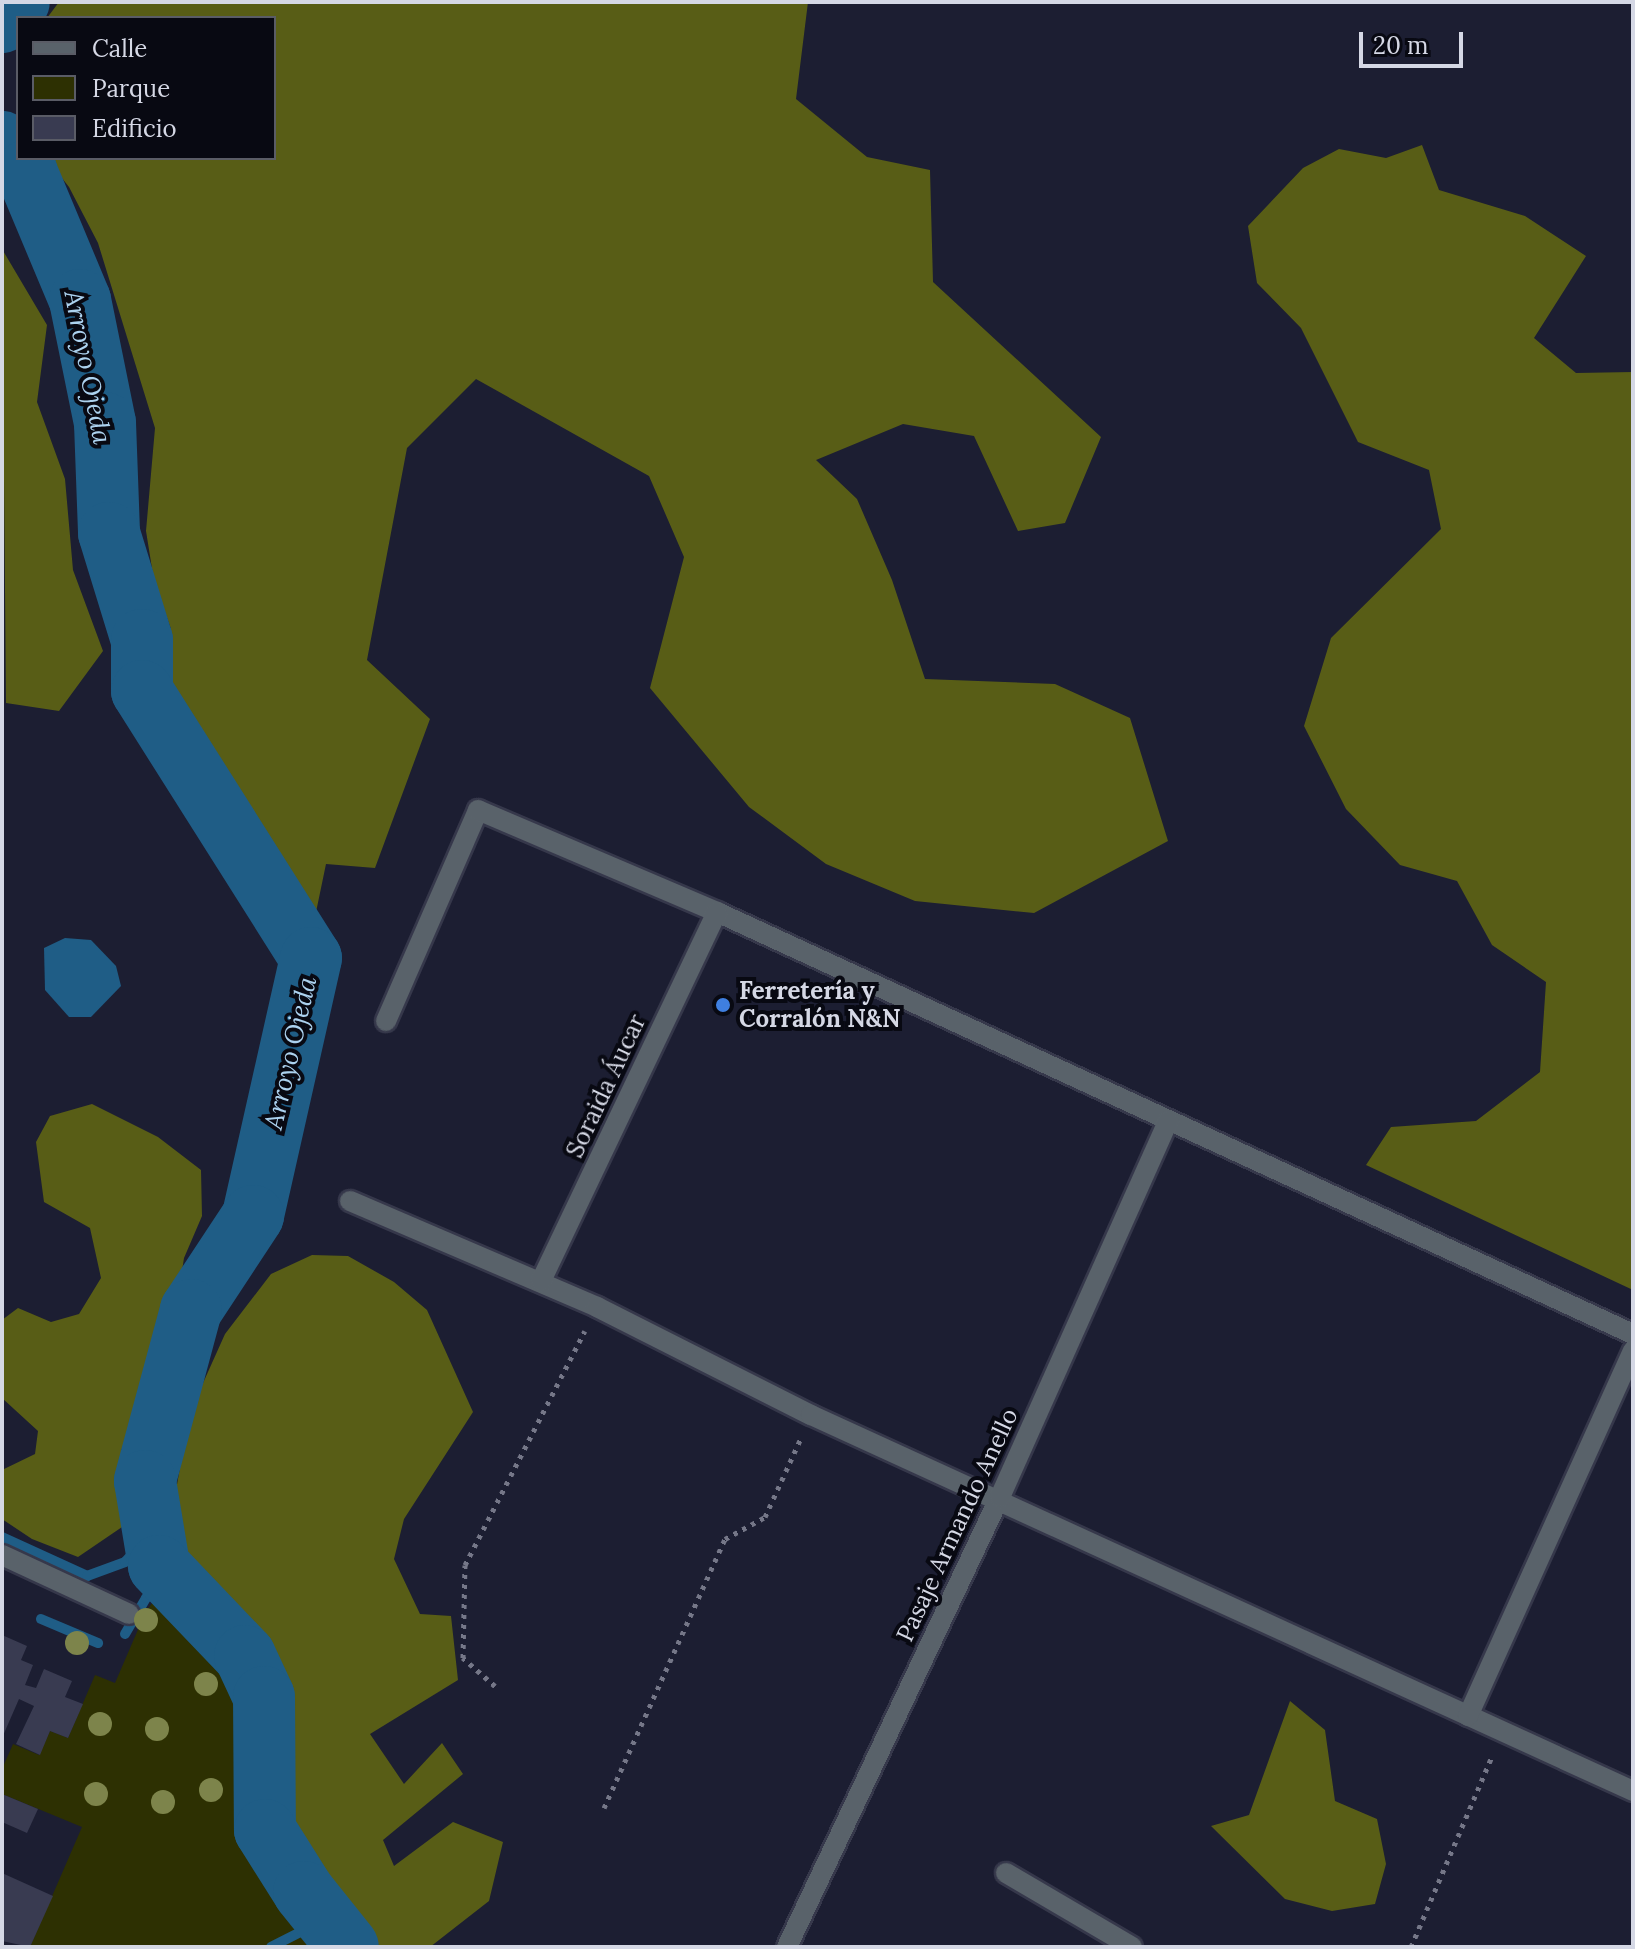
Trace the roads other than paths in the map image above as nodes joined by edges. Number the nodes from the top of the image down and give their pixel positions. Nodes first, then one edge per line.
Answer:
1 (717, 912) junction
2 (386, 1021) dead end
3 (1168, 1121) junction
4 (350, 1201) dead end
5 (541, 1281) junction
6 (1633, 1334) edge
7 (1633, 1351) edge
8 (1000, 1497) junction
9 (2, 1555) edge
10 (129, 1614) dead end
11 (1468, 1716) junction
12 (1633, 1791) edge
13 (1006, 1873) dead end
14 (787, 1947) edge
15 (1132, 1947) edge

1 - 2 street
1 - 3 street
1 - 5 street, Soraida Áucar
3 - 6 street
3 - 8 street, Pasaje Armando Anello
4 - 5 street
5 - 8 street
7 - 11 street
8 - 11 street
8 - 14 street, Pasaje Armando Anello
9 - 10 street
11 - 12 street
13 - 15 street

